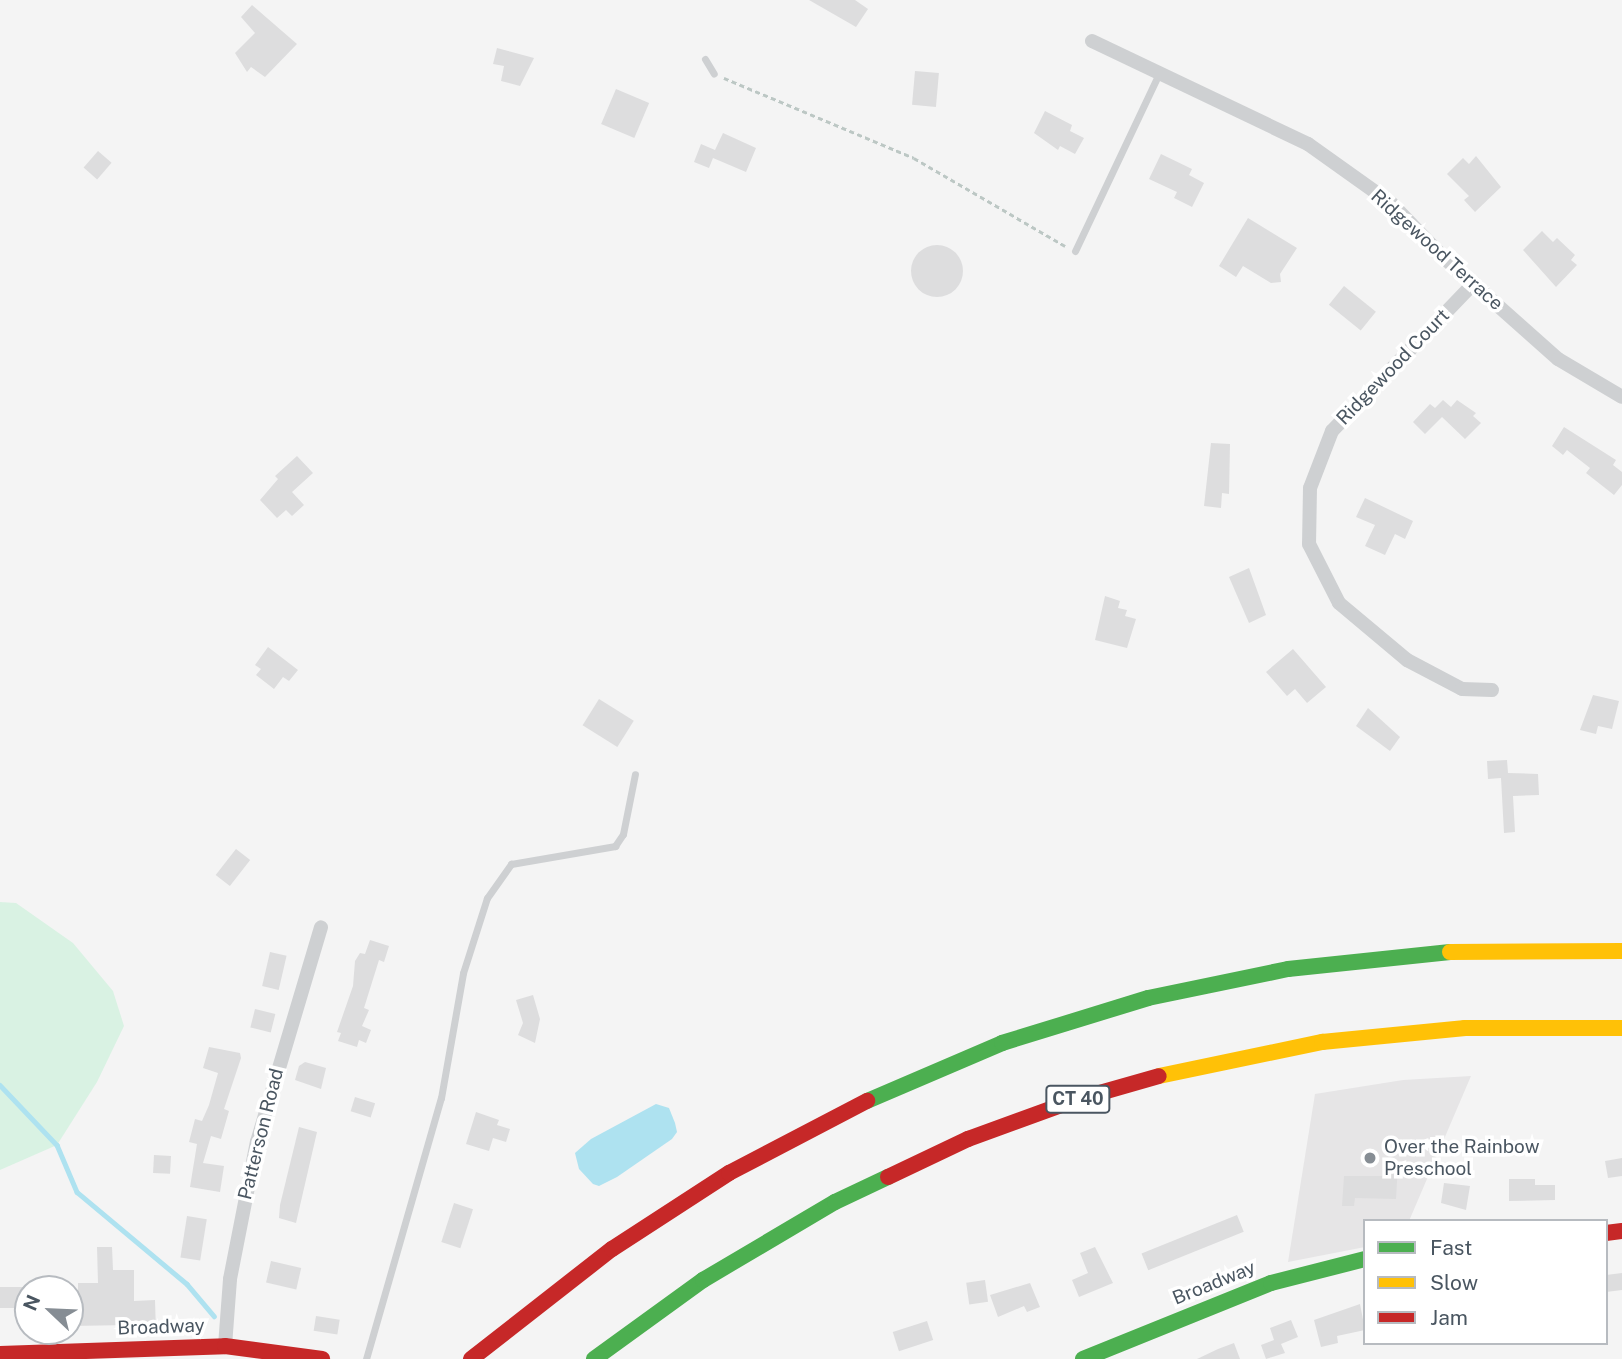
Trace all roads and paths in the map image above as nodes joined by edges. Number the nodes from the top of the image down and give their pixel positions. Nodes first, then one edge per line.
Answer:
1 (1092, 41) dead end
2 (705, 59) dead end
3 (1160, 72) junction
4 (714, 74) joint
5 (1075, 251) joint
6 (1474, 284) junction
7 (1622, 397) edge
8 (1492, 690) dead end
9 (635, 774) dead end
10 (321, 927) dead end
11 (1622, 951) edge
12 (1622, 1028) edge
13 (1363, 1260) edge
14 (225, 1346) junction
15 (0, 1354) edge
16 (475, 1356) edge
17 (322, 1359) edge
18 (366, 1359) edge
19 (594, 1359) edge
20 (1086, 1359) edge

1 - 3 street, Ridgewood Terrace
2 - 4 lane
3 - 5 lane
3 - 6 street, Ridgewood Terrace
4 - 5 path
6 - 7 street, Ridgewood Terrace
6 - 8 street, Ridgewood Court
9 - 18 lane
10 - 14 street, Patterson Road
11 - 16 main road
12 - 19 main road, CT 40
13 - 20 main road, Broadway
14 - 15 main road, Broadway
14 - 17 main road, Broadway

